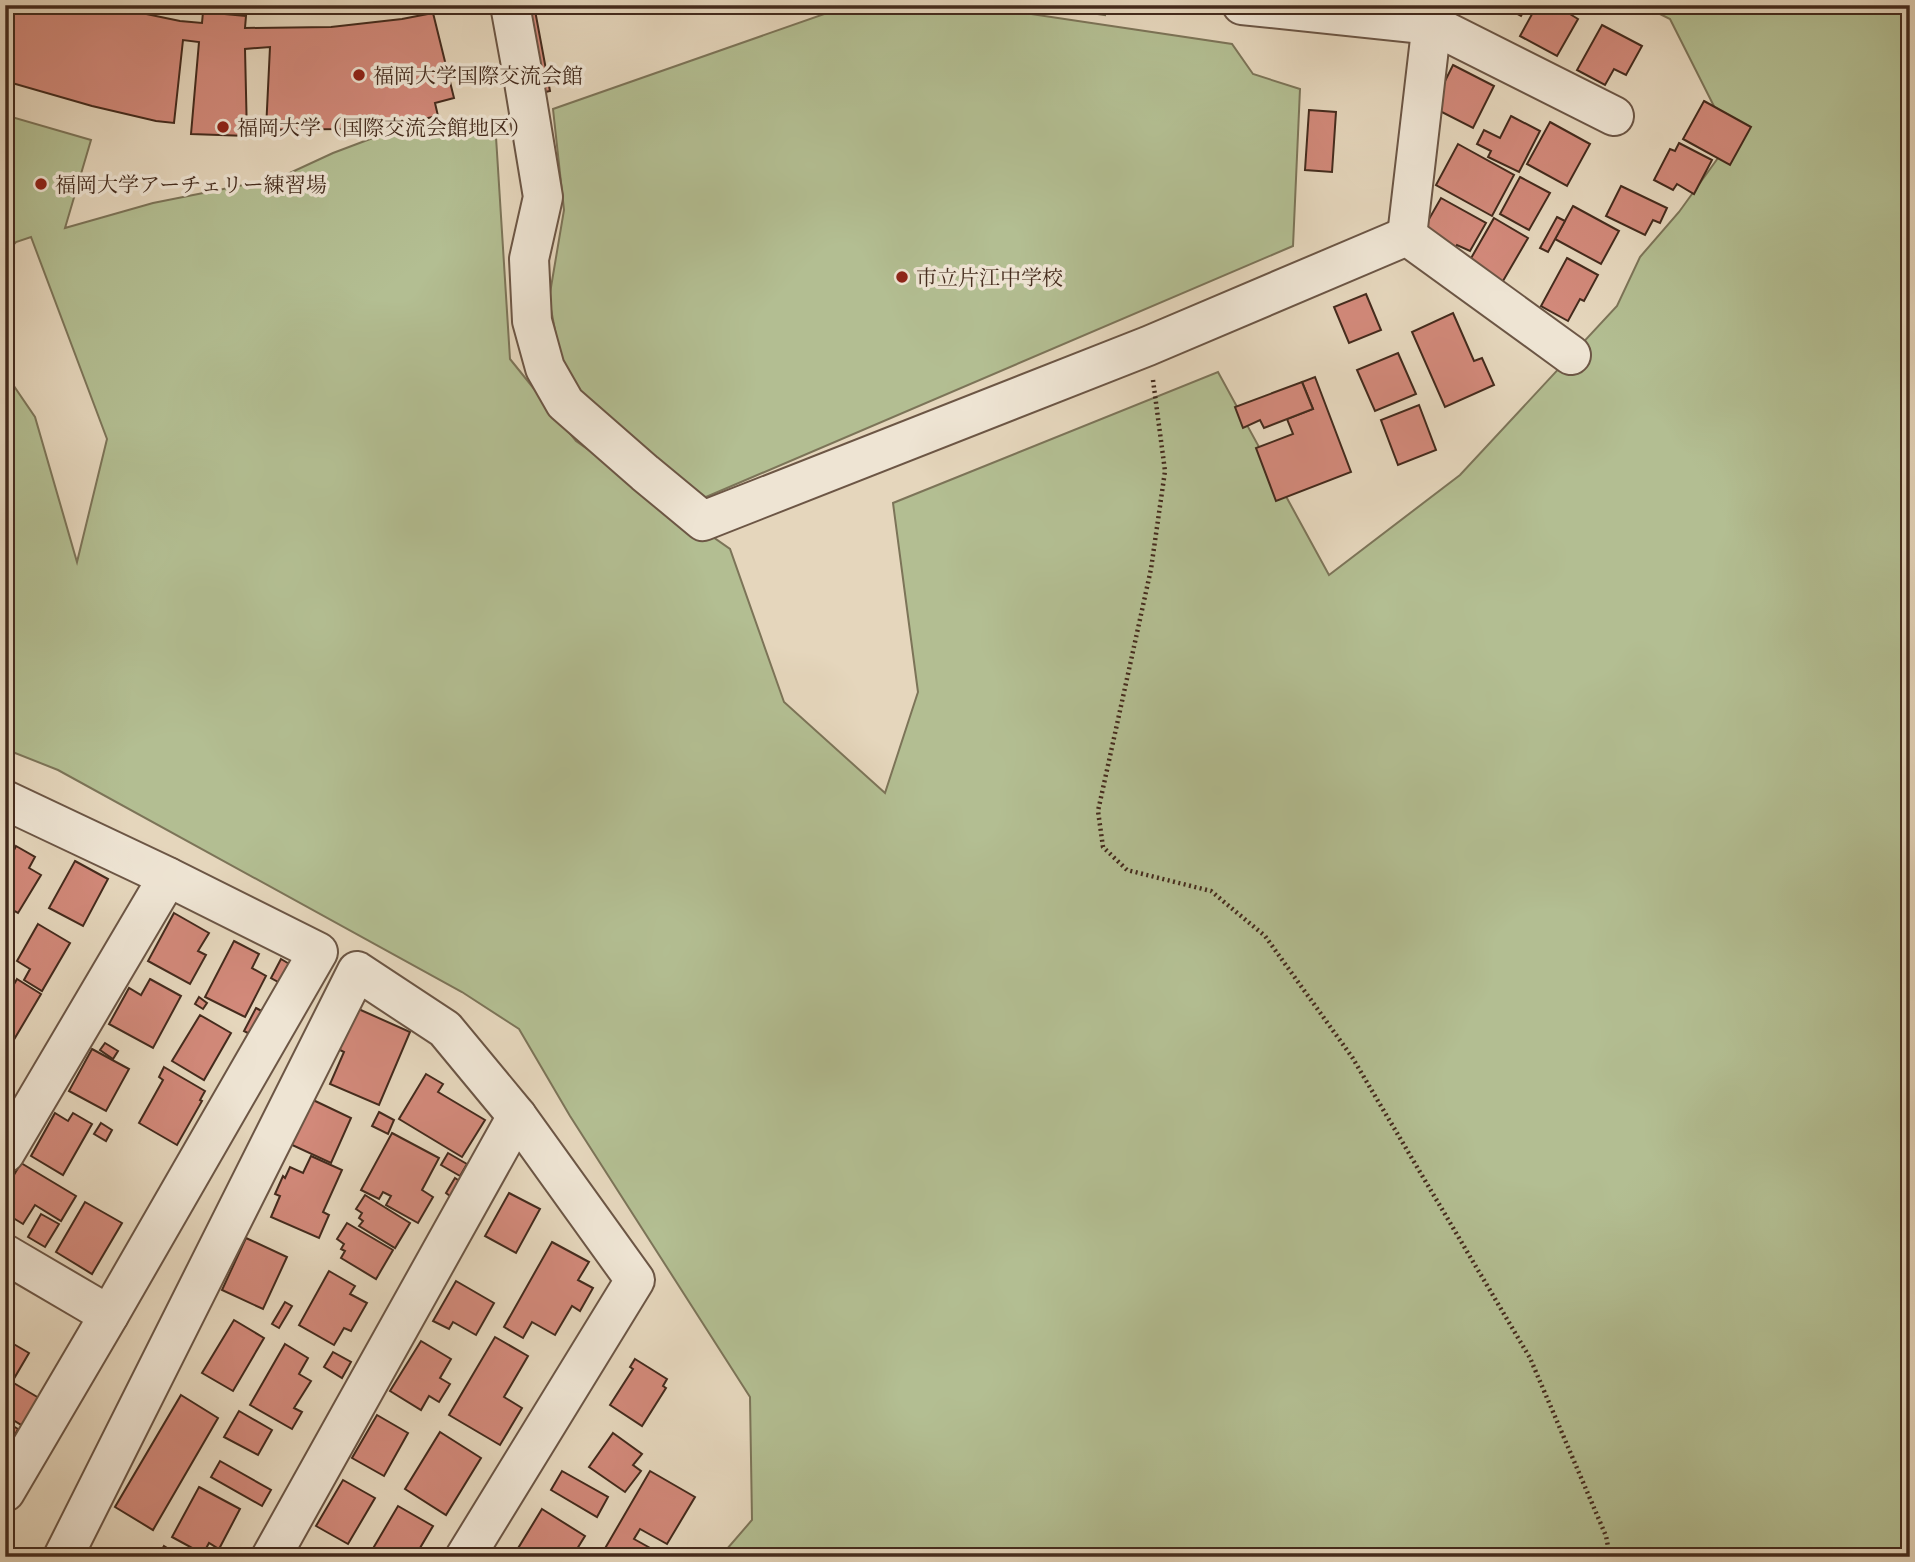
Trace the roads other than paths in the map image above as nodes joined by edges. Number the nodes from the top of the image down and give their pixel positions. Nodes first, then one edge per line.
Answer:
1 (510, 5) edge
2 (1241, 5) edge
3 (1434, 15) edge
4 (1614, 116) dead end
5 (1407, 236) junction
6 (1572, 355) dead end
7 (6, 802) edge
8 (168, 877) junction
9 (517, 1116) junction
10 (5, 1153) edge
11 (5, 1254) edge
12 (109, 1315) junction
13 (5, 1492) edge
14 (63, 1557) edge
15 (271, 1557) edge
16 (465, 1557) edge

1 - 5 street
2 - 3 street
3 - 4 street
3 - 5 street
5 - 6 street
7 - 8 street
8 - 10 street
8 - 12 street
9 - 14 street
9 - 15 street
9 - 16 street
11 - 12 street
12 - 13 street

